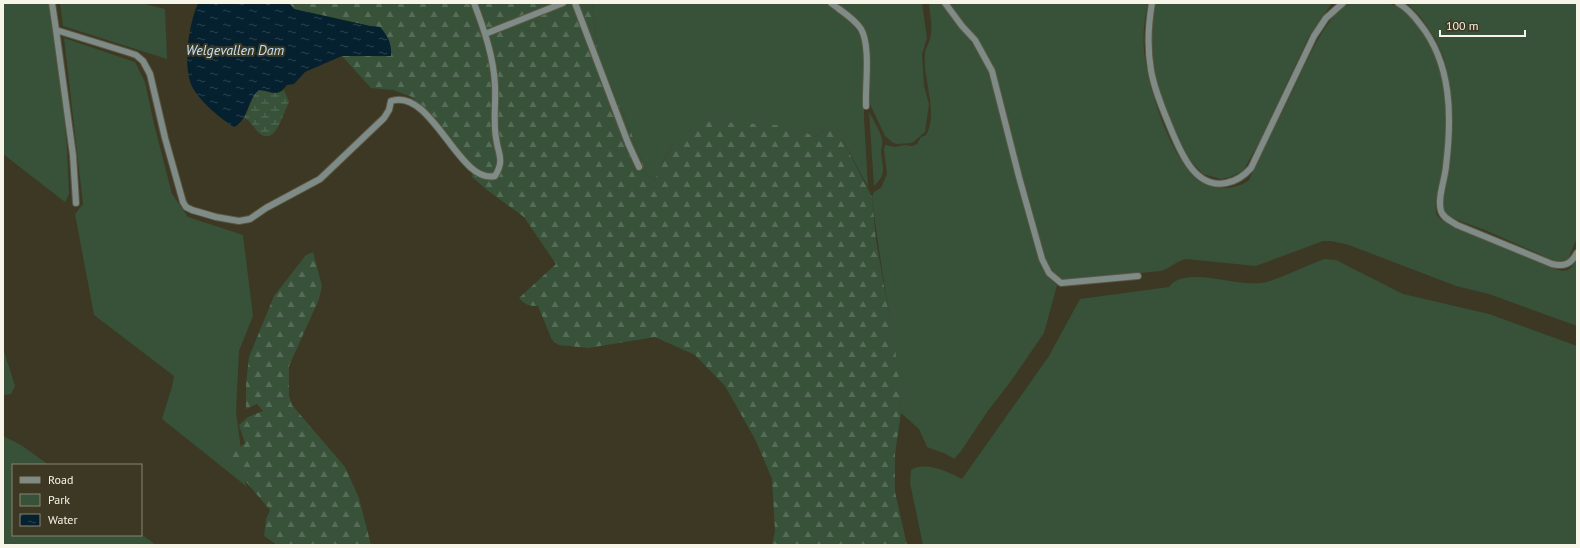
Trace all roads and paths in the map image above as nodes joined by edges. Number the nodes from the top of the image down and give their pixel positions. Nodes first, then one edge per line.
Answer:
1 (52, 3) edge
2 (474, 3) edge
3 (563, 3) edge
4 (575, 3) edge
5 (831, 3) edge
6 (945, 3) edge
7 (1152, 3) edge
8 (1343, 3) edge
9 (1398, 3) edge
10 (56, 30) junction
11 (485, 34) junction
12 (866, 106) dead end
13 (639, 167) dead end
14 (76, 203) dead end
15 (1577, 253) edge
16 (1138, 276) dead end

1 - 10 street
2 - 11 street
3 - 11 street
4 - 13 street
5 - 12 street
6 - 16 street
7 - 8 street
9 - 15 street
10 - 11 street
10 - 14 street

